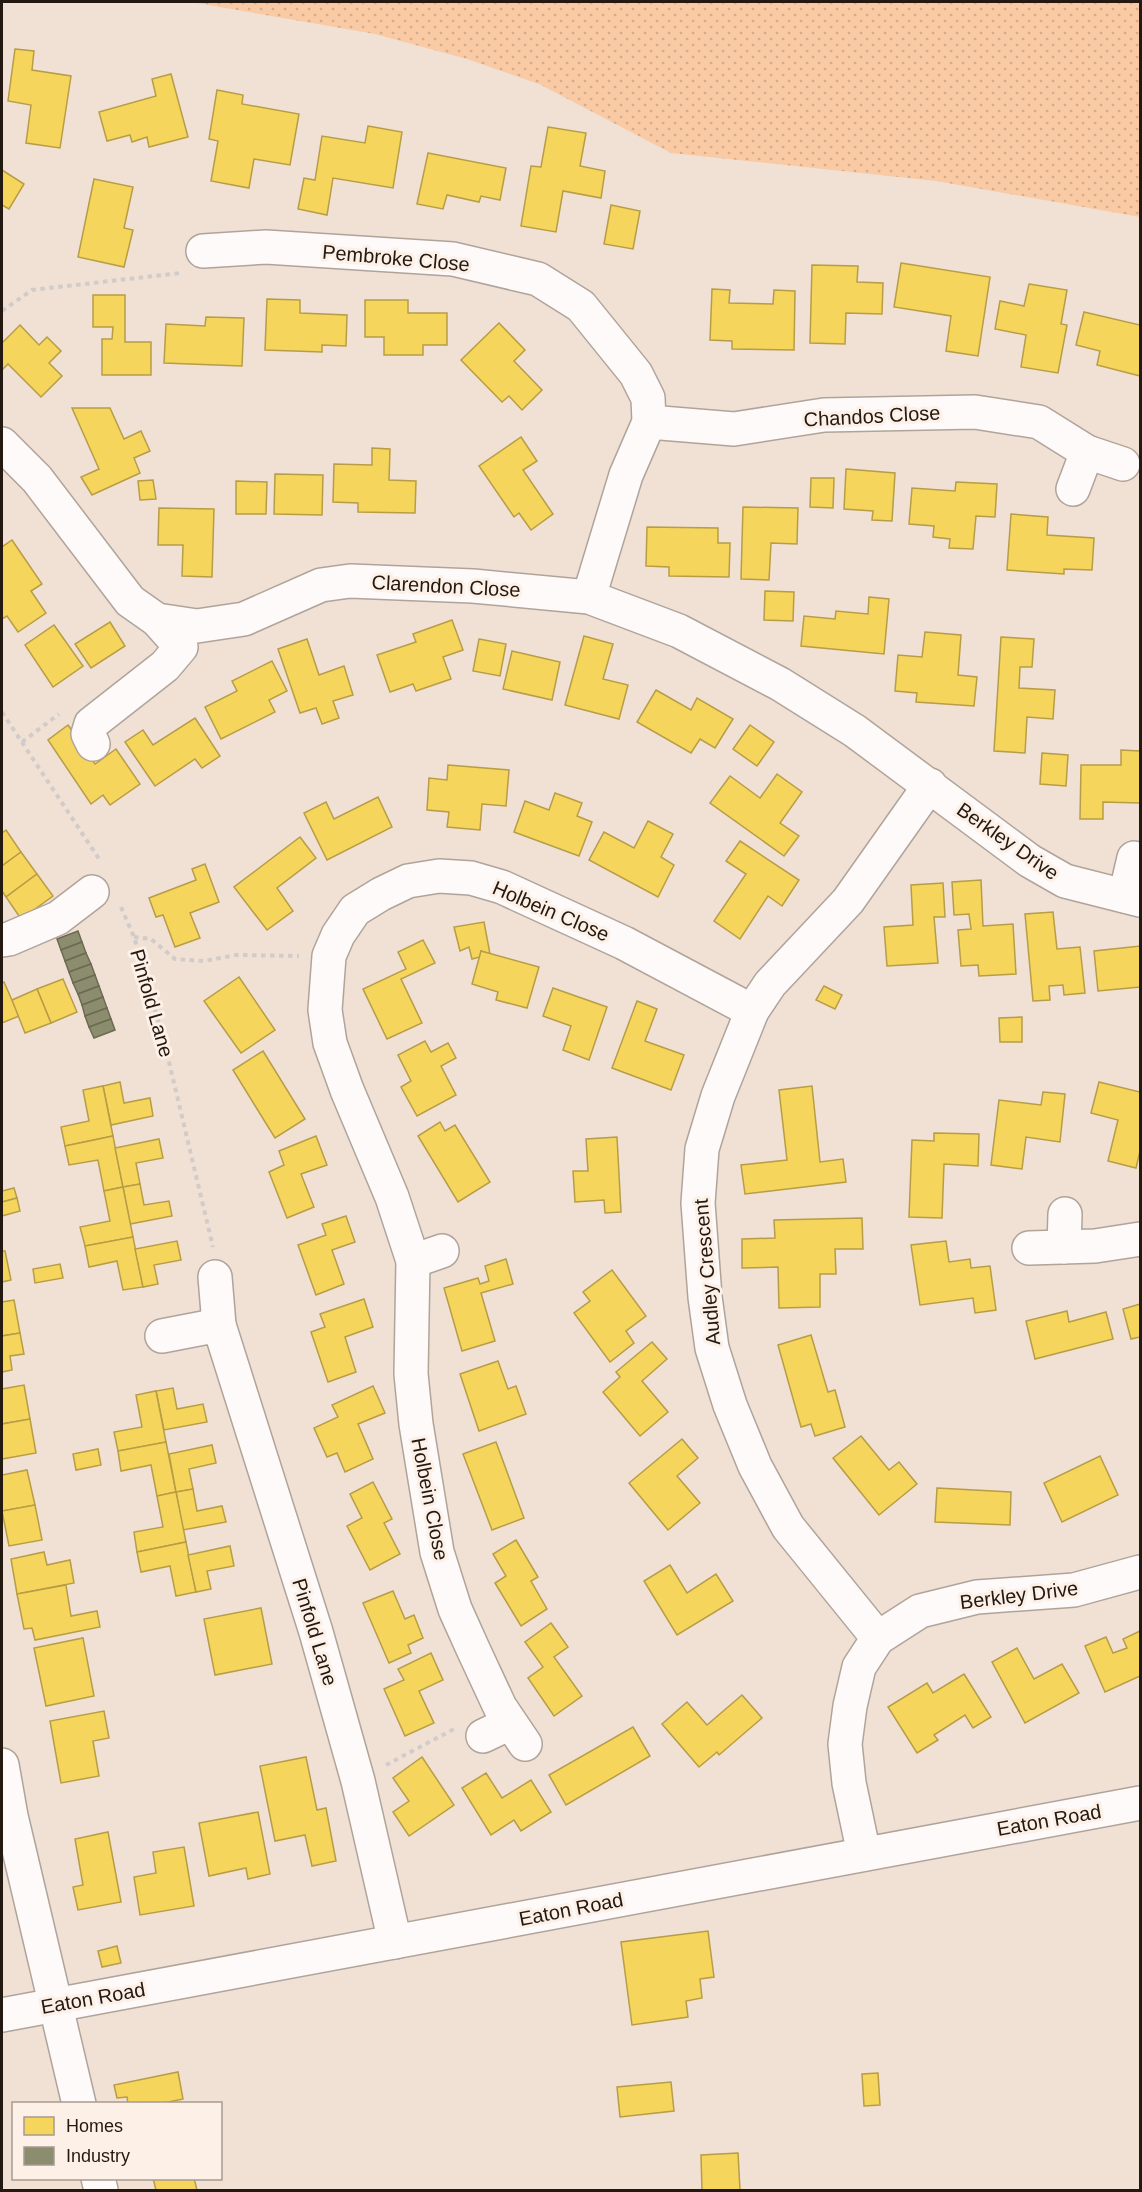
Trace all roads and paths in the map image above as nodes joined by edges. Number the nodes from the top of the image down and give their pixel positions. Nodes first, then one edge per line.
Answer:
1 (203, 252) joint
2 (2, 310) edge
3 (649, 422) junction
4 (2, 444) edge
5 (1087, 452) junction
6 (1123, 464) dead end
7 (1073, 489) dead end
8 (589, 597) junction
9 (157, 620) junction
10 (2, 712) edge
11 (93, 744) dead end
12 (930, 785) junction
13 (1134, 858) dead end
14 (104, 885) junction
15 (1133, 898) edge
16 (134, 937) junction
17 (2, 940) edge
18 (329, 957) junction
19 (752, 1011) junction
20 (1065, 1214) dead end
21 (1140, 1239) edge
22 (1064, 1247) junction
23 (1029, 1248) dead end
24 (215, 1277) joint
25 (219, 1325) junction
26 (162, 1336) dead end
27 (1140, 1572) edge
28 (878, 1638) junction
29 (505, 1727) joint
30 (2, 1765) edge
31 (358, 1781) junction
32 (1136, 1813) edge
33 (6, 1817) edge
34 (864, 1854) junction
35 (395, 1942) junction
36 (55, 2005) junction
37 (2, 2015) edge
38 (79, 2102) edge

1 - 2 path
1 - 3 street, Pembroke Close
3 - 5 street, Chandos Close
3 - 8 street
4 - 9 street, Clarendon Close
5 - 6 street, Chandos Close
5 - 7 street
8 - 9 street, Clarendon Close
8 - 12 street, Clarendon Close
9 - 11 street
10 - 14 path, Pinfold Lane
12 - 15 street, Berkley Drive
12 - 19 street, Audley Crescent
13 - 15 street, Berkley Drive
14 - 16 path, Pinfold Lane
14 - 17 street
16 - 18 path
16 - 24 path, Pinfold Lane
18 - 19 street, Holbein Close
18 - 29 street, Holbein Close
19 - 28 street, Audley Crescent
20 - 22 street
21 - 22 street
22 - 23 street
24 - 25 street, Pinfold Lane
25 - 26 street
25 - 31 street, Pinfold Lane
27 - 28 street, Berkley Drive
28 - 34 street, Berkley Drive
29 - 31 path
30 - 33 street
31 - 35 street, Pinfold Lane
32 - 34 street, Eaton Road
33 - 36 street
34 - 35 street, Eaton Road
35 - 36 street, Eaton Road
36 - 37 street, Eaton Road
36 - 38 street

